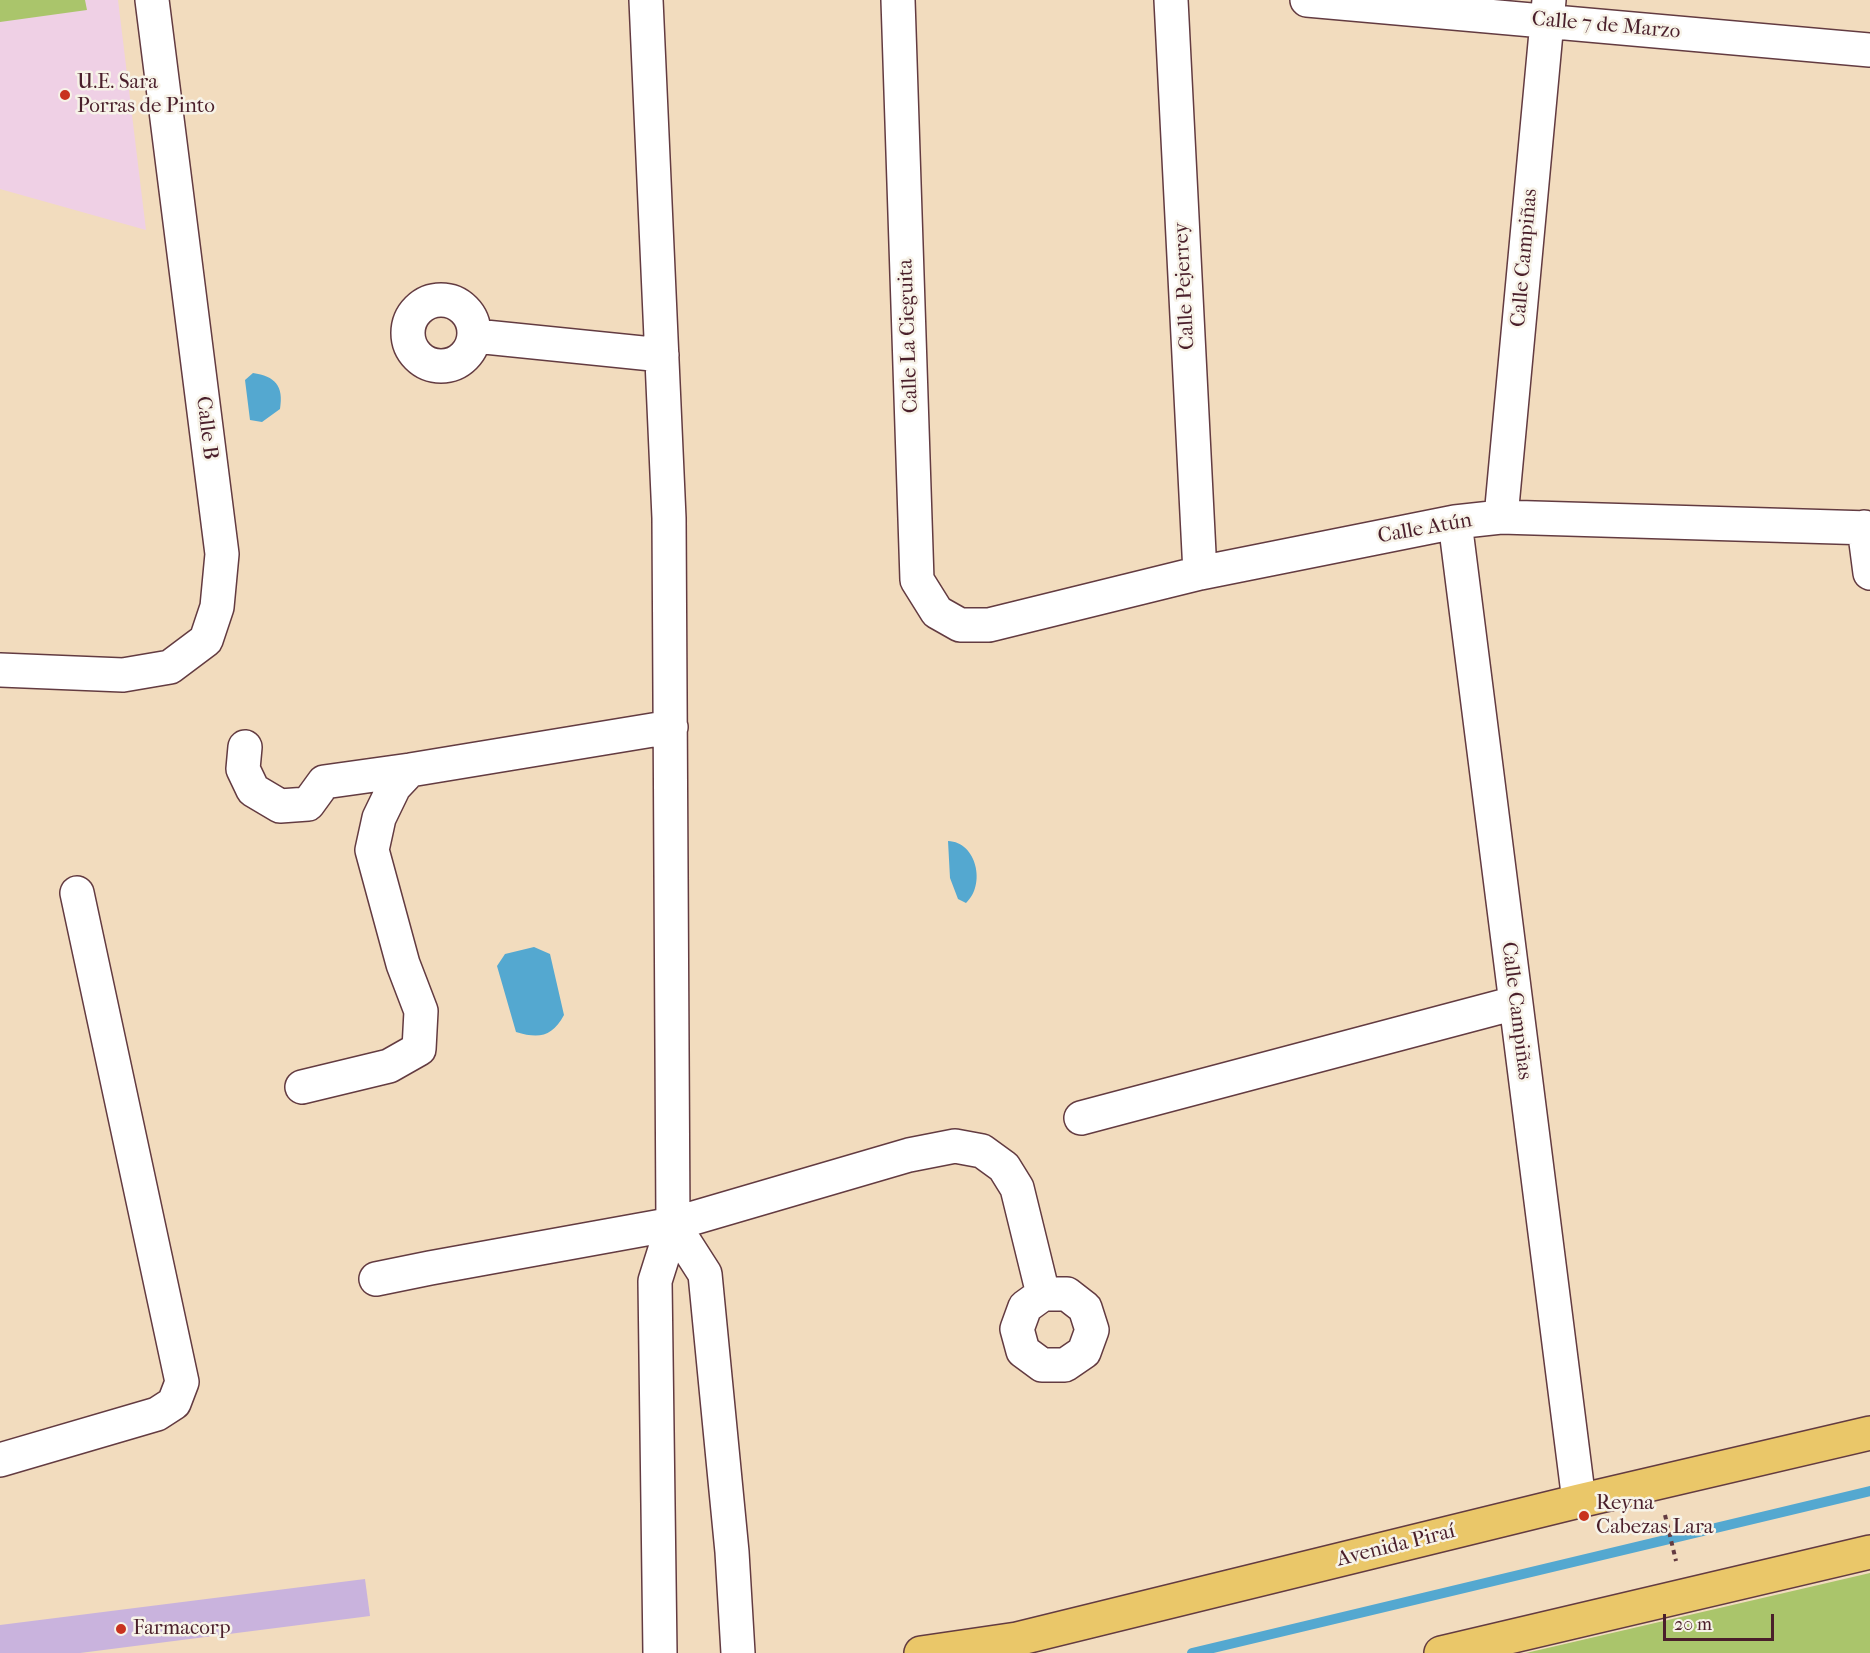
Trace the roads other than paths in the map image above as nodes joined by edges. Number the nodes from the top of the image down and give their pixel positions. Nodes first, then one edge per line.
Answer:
1 (152, 0) edge
2 (646, 0) edge
3 (898, 0) edge
4 (1171, 0) edge
5 (1307, 0) edge
6 (1548, 11) edge
7 (1870, 50) edge
8 (475, 336) dead end
9 (662, 355) junction
10 (1501, 517) junction
11 (1455, 522) junction
12 (1867, 527) edge
13 (1200, 573) junction
14 (1870, 573) edge
15 (989, 625) joint
16 (0, 670) edge
17 (671, 727) junction
18 (245, 747) dead end
19 (410, 770) junction
20 (77, 893) dead end
21 (1515, 1003) junction
22 (302, 1087) dead end
23 (1081, 1118) dead end
24 (673, 1224) junction
25 (376, 1279) dead end
26 (1043, 1294) dead end
27 (1870, 1433) edge
28 (0, 1460) edge
29 (1579, 1501) junction
30 (1870, 1552) edge
31 (1018, 1646) edge
32 (660, 1653) edge
33 (738, 1653) edge
34 (921, 1653) edge
35 (1441, 1653) edge

1 - 16 street, Calle B
2 - 9 street
3 - 15 street, Calle La Cieguita
4 - 13 street, Calle Pejerrey
5 - 6 street, Calle 7 de Marzo
6 - 7 street, Calle 7 de Marzo
6 - 10 street, Calle Campiñas
8 - 9 street
9 - 17 street
10 - 11 street, Calle Atún
10 - 12 street, Calle Atún
11 - 13 street, Calle Atún
11 - 21 street, Calle Campiñas
12 - 14 street
13 - 15 street, Calle Atún
17 - 19 street
17 - 24 street
18 - 19 street
19 - 22 street
20 - 28 street
21 - 23 street
21 - 29 street, Calle Campiñas
24 - 25 street
24 - 26 street
24 - 32 street
24 - 33 street
27 - 29 main road, Avenida Piraí
29 - 31 main road, Avenida Piraí
30 - 35 main road
31 - 34 main road, Avenida Piraí

